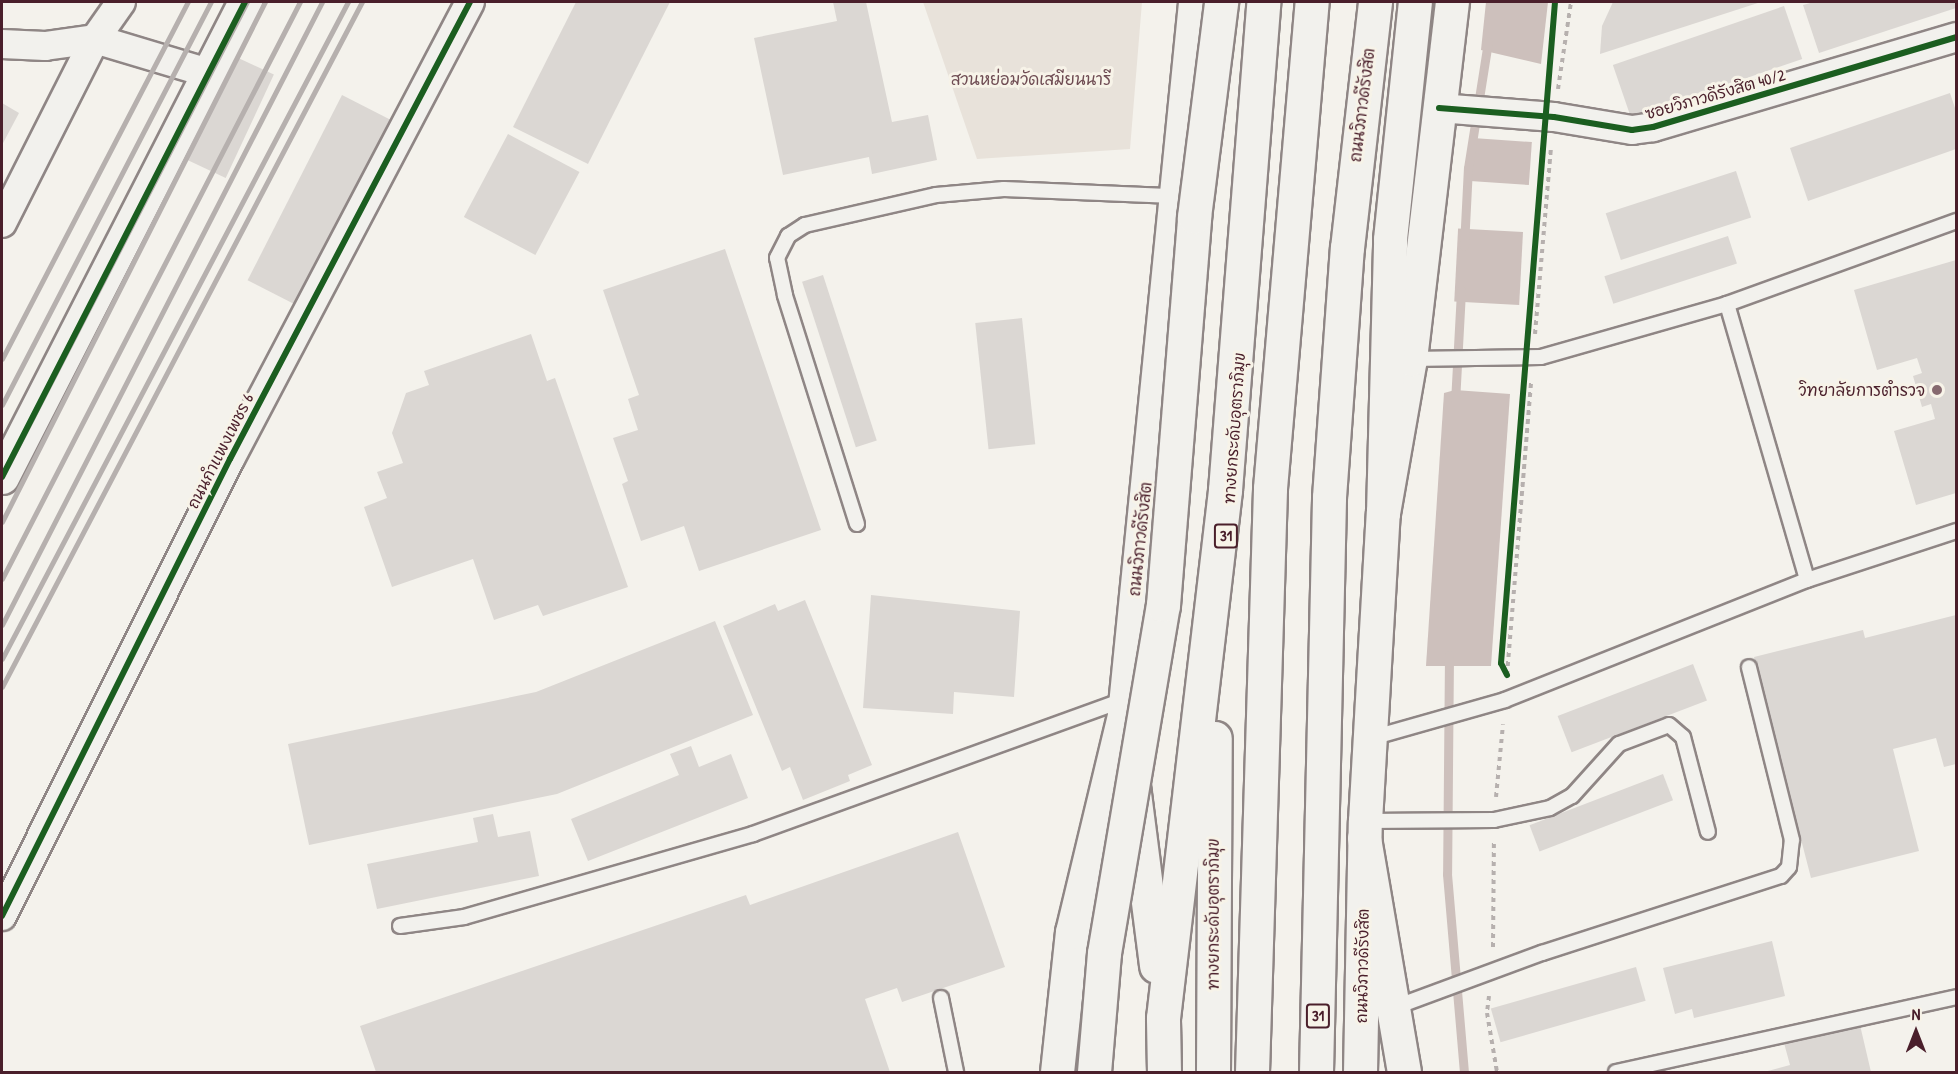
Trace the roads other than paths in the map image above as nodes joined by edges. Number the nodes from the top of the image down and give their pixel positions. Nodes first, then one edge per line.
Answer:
1 (121, 2) edge
2 (245, 2) edge
3 (470, 2) edge
4 (1195, 2) edge
5 (1221, 2) edge
6 (1263, 2) edge
7 (1271, 2) edge
8 (1312, 2) edge
9 (1375, 2) edge
10 (1415, 2) edge
11 (1452, 2) edge
12 (1956, 37) edge
13 (95, 39) junction
14 (2, 44) edge
15 (208, 73) junction
16 (1454, 110) junction
17 (1174, 196) junction
18 (1956, 221) edge
19 (2, 223) edge
20 (1727, 304) junction
21 (1410, 359) junction
22 (2, 477) edge
23 (1383, 513) junction
24 (857, 525) dead end
25 (1956, 531) edge
26 (1807, 580) junction
27 (1749, 667) dead end
28 (1118, 706) junction
29 (1369, 739) junction
30 (1365, 830) junction
31 (1708, 832) dead end
32 (2, 916) edge
33 (400, 926) dead end
34 (1956, 997) edge
35 (940, 998) dead end
36 (1392, 1008) junction
37 (1163, 1018) junction
38 (956, 1072) edge
39 (1057, 1072) edge
40 (1094, 1072) edge
41 (1164, 1072) edge
42 (1213, 1072) edge
43 (1252, 1072) edge
44 (1316, 1072) edge
45 (1360, 1072) edge
46 (1404, 1072) edge
47 (1616, 1072) edge

1 - 13 street
2 - 15 main road
3 - 32 street, ถนนกำแพงเพชร 6
4 - 17 main road, ถนนวิภาวดีรังสิต / 31
5 - 40 main road, bridge
6 - 37 main road, 31
7 - 42 main road, ทางยกระดับอุตราภิมุข / 31
8 - 43 main road
9 - 44 main road, ถนนวิภาวดีรังสิต / 31
10 - 23 main road
11 - 16 main road, ถนนวิภาวดีรังสิต
12 - 16 street, ซอยวิภาวดีรังสิต 40/2
13 - 14 street
13 - 15 street
13 - 19 street
15 - 22 main road
16 - 21 main road, ถนนวิภาวดีรังสิต
17 - 24 lane
17 - 28 main road, ถนนวิภาวดีรังสิต / 31
18 - 20 lane
20 - 21 lane
20 - 26 lane
21 - 23 main road, ถนนวิภาวดีรังสิต
23 - 29 main road, ถนนวิภาวดีรังสิต
25 - 26 lane
26 - 29 lane
27 - 36 lane
28 - 33 lane
28 - 37 main road, 31
28 - 39 main road, ถนนวิภาวดีรังสิต
29 - 30 main road, ถนนวิภาวดีรังสิต
30 - 31 lane
30 - 36 main road
30 - 45 main road, ถนนวิภาวดีรังสิต
34 - 47 lane
35 - 38 lane
36 - 46 main road
37 - 41 main road, 31

